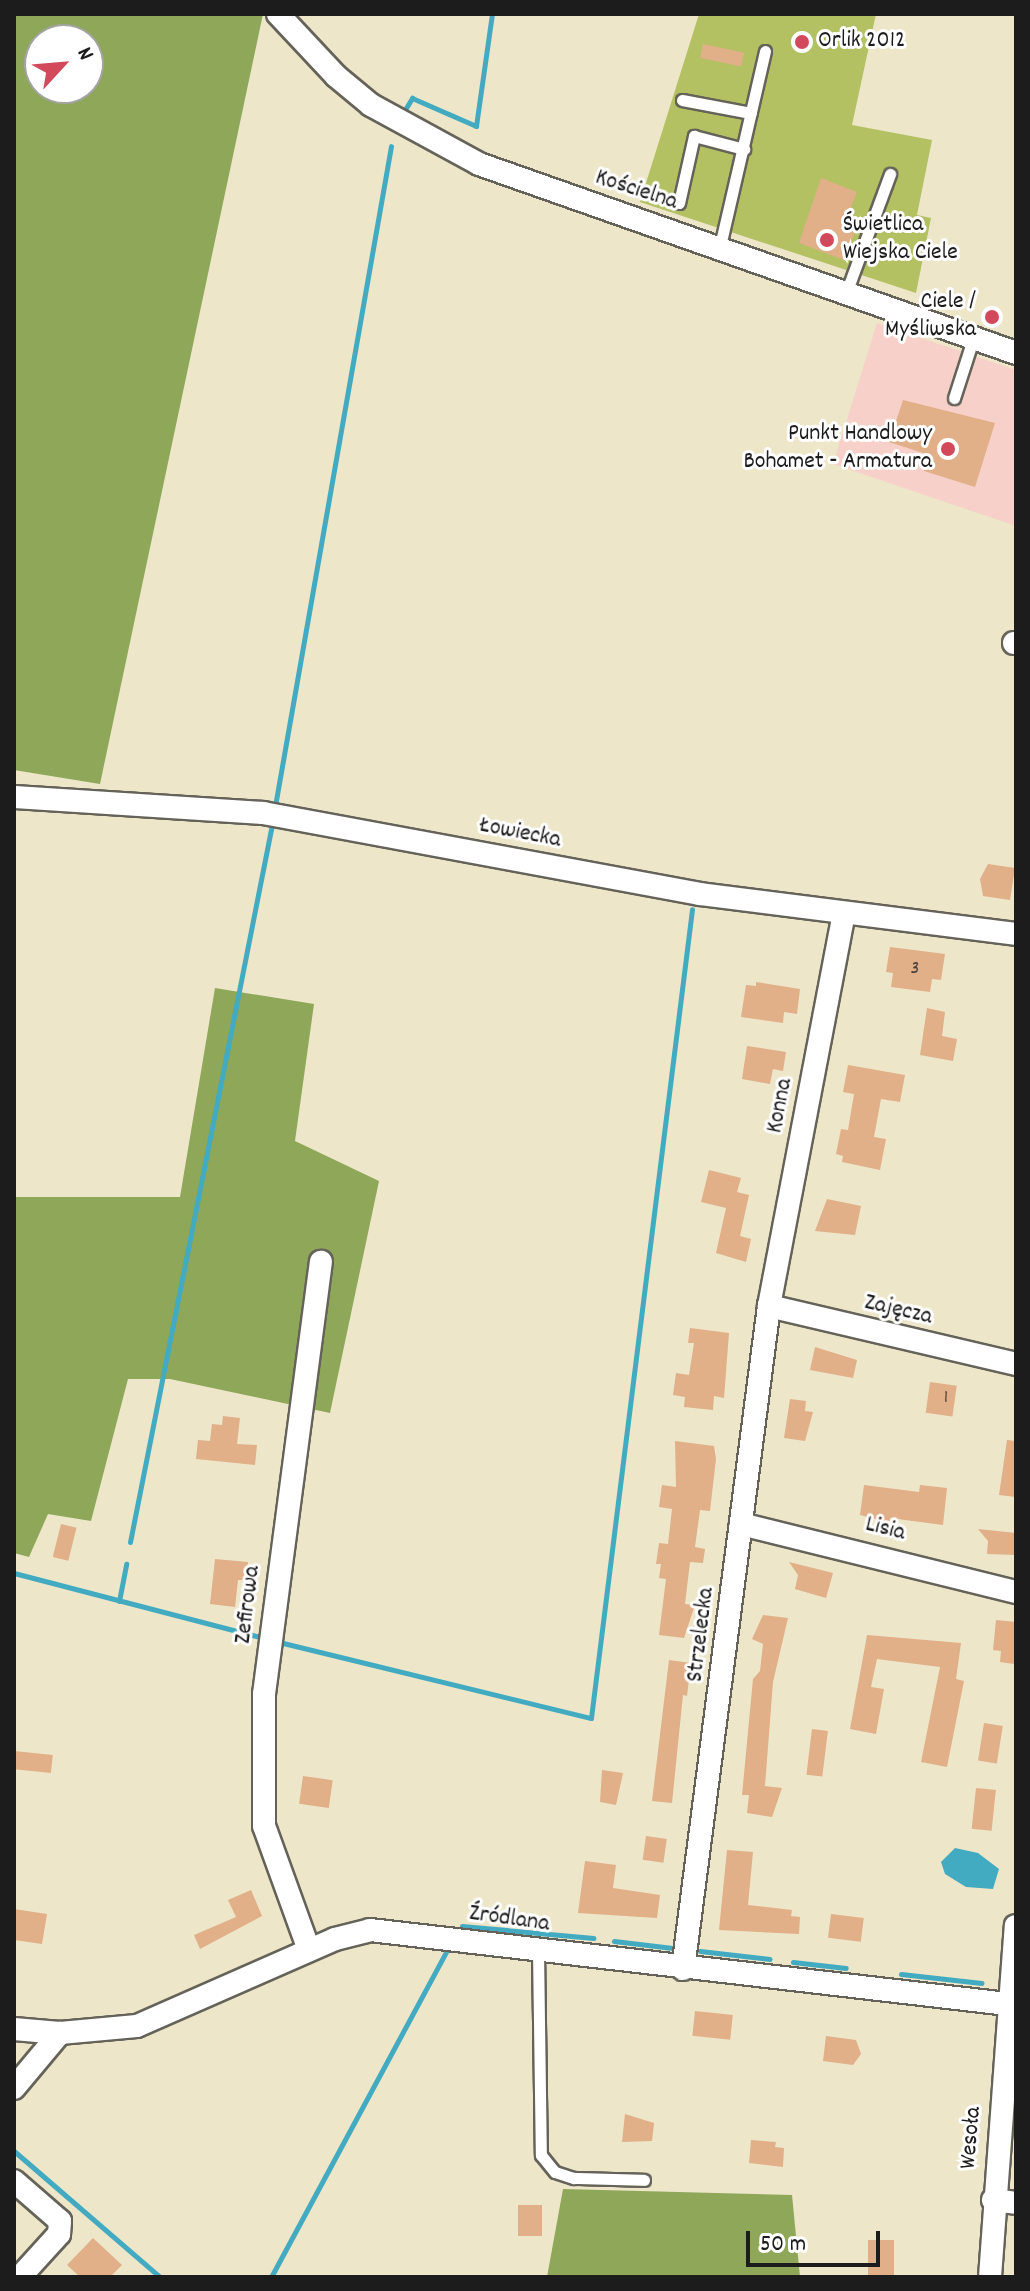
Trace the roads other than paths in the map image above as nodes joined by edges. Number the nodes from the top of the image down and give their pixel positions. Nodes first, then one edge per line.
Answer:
1 (278, 14) edge
2 (765, 51) dead end
3 (682, 100) dead end
4 (751, 113) junction
5 (744, 149) junction
6 (890, 174) dead end
7 (679, 203) dead end
8 (720, 246) junction
9 (846, 293) junction
10 (973, 339) junction
11 (1016, 353) edge
12 (954, 398) dead end
13 (14, 797) edge
14 (844, 914) junction
15 (1016, 934) edge
16 (321, 1262) dead end
17 (769, 1306) junction
18 (1016, 1364) edge
19 (741, 1524) junction
20 (1016, 1592) edge
21 (1016, 1926) edge
22 (309, 1950) junction
23 (538, 1950) junction
24 (683, 1969) junction
25 (1012, 2004) edge
26 (14, 2029) edge
27 (60, 2033) junction
28 (14, 2088) edge
29 (644, 2180) dead end
30 (14, 2181) edge
31 (993, 2200) junction
32 (1016, 2203) edge
33 (20, 2277) edge
34 (990, 2277) edge

1 - 8 street, Kościelna
2 - 4 lane
3 - 4 lane
4 - 5 lane
5 - 7 lane
5 - 8 lane
6 - 9 lane
8 - 9 street, Kościelna
9 - 10 street, Kościelna
10 - 11 street, Kościelna
10 - 12 lane
13 - 14 street, Łowiecka
14 - 15 street, Łowiecka
14 - 17 street, Konna
16 - 22 street, Zefirowa
17 - 18 street, Zajęcza
17 - 19 street, Strzelecka
19 - 20 street, Lisia
19 - 24 street, Strzelecka
21 - 25 street, Wesoła
22 - 23 street, Źródlana
22 - 27 street, Źródlana
23 - 24 street, Źródlana
23 - 29 lane
24 - 25 street, Źródlana
25 - 31 street, Wesoła
26 - 27 street, Źródlana
27 - 28 street
30 - 33 street
31 - 32 street
31 - 34 street, Wesoła

